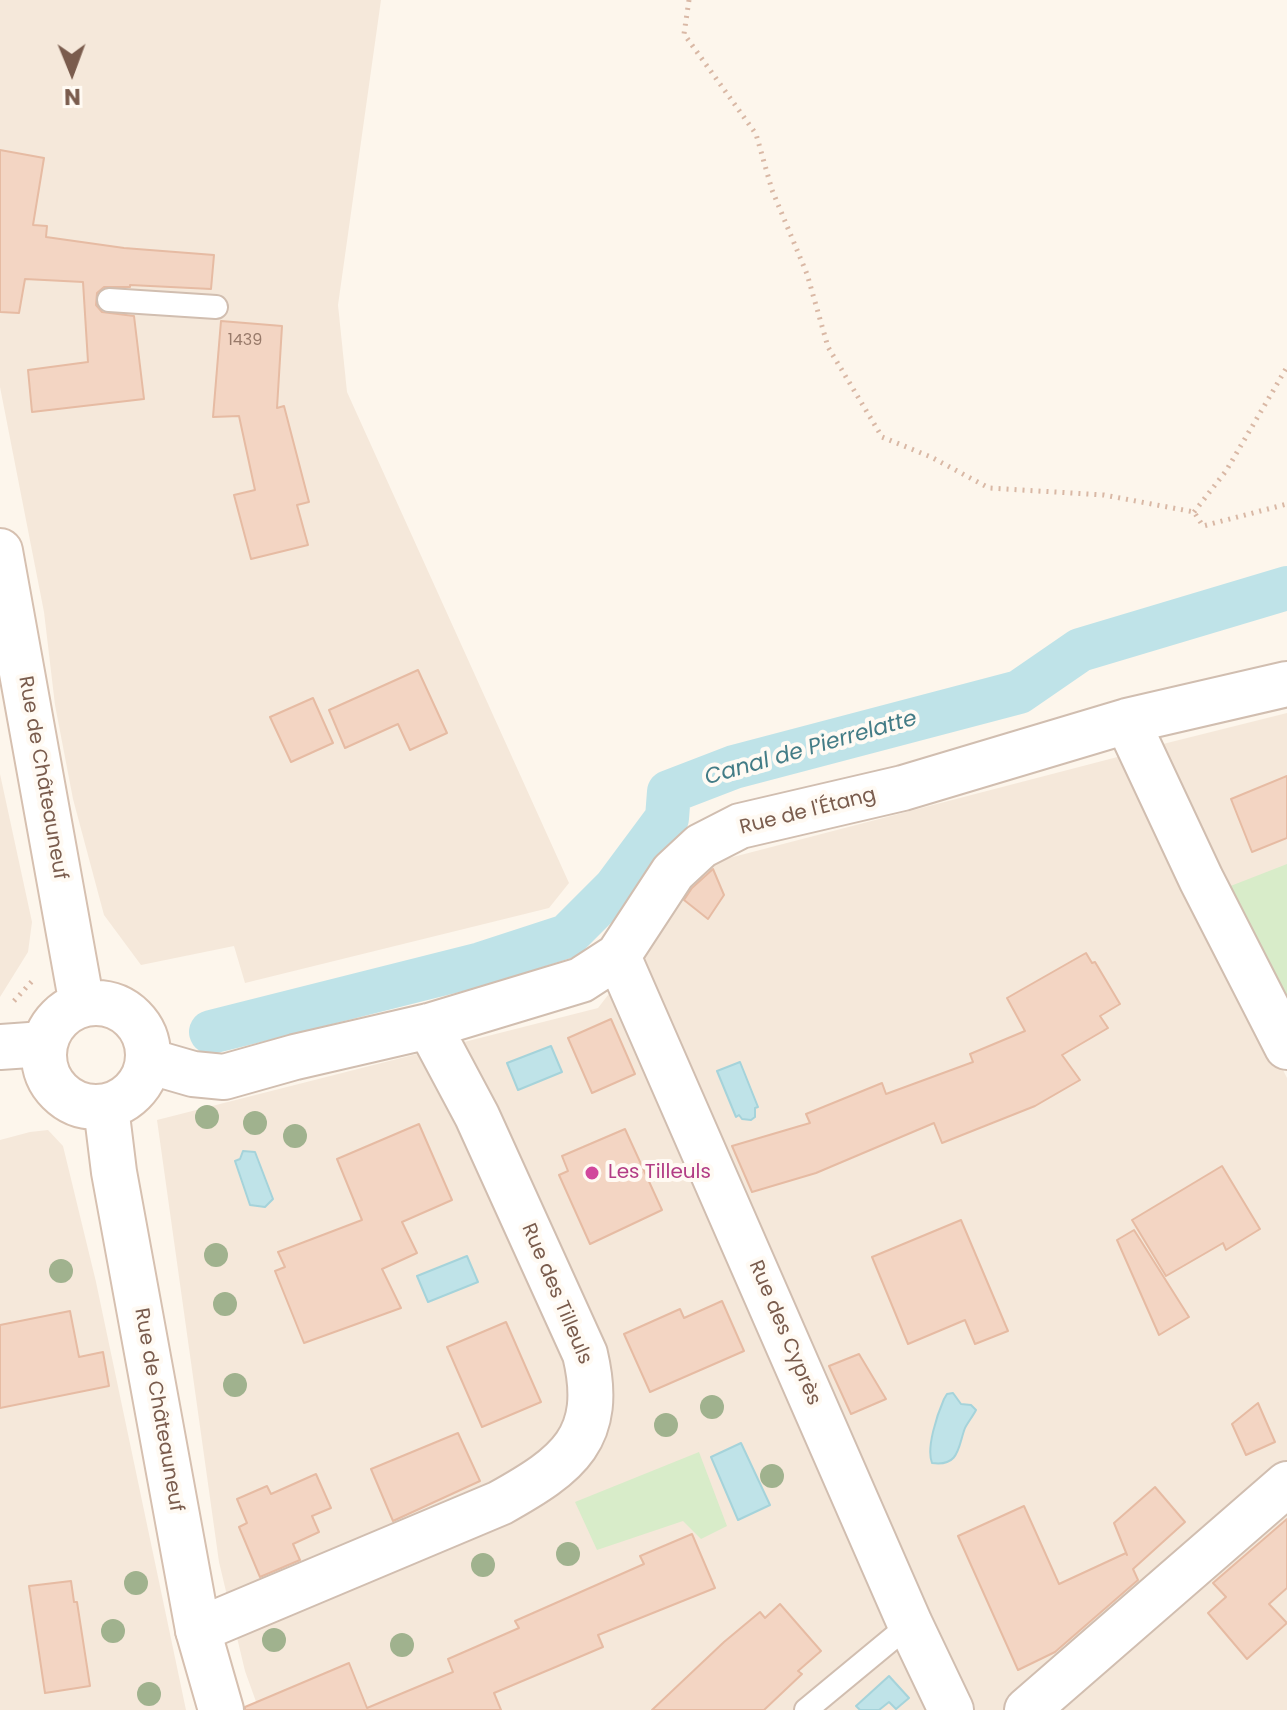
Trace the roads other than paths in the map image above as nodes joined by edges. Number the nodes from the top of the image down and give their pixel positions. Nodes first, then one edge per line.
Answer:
1 (109, 300) dead end
2 (216, 307) dead end
3 (0, 551) edge
4 (1287, 684) edge
5 (1127, 721) junction
6 (618, 956) junction
7 (82, 1005) junction
8 (429, 1026) junction
9 (44, 1044) junction
10 (0, 1047) edge
11 (1287, 1047) edge
12 (148, 1061) junction
13 (106, 1107) junction
14 (1287, 1484) edge
15 (910, 1624) junction
16 (198, 1630) junction
17 (221, 1710) edge
18 (806, 1710) edge
19 (951, 1710) edge
20 (1027, 1710) edge

1 - 2 lane
3 - 7 street, Rue de Châteauneuf
4 - 5 street, Rue de l'Étang
5 - 6 street, Rue de l'Étang
5 - 11 street
6 - 8 street, Rue de l'Étang
6 - 15 street, Rue des Cyprès
7 - 9 street
7 - 12 street
8 - 12 street, Rue de l'Étang
8 - 16 street, Rue des Tilleuls
9 - 10 street
9 - 13 street
12 - 13 street
13 - 16 street, Rue de Châteauneuf
14 - 20 street
15 - 18 lane
15 - 19 street, Rue des Cyprès
16 - 17 street, Rue de Châteauneuf

